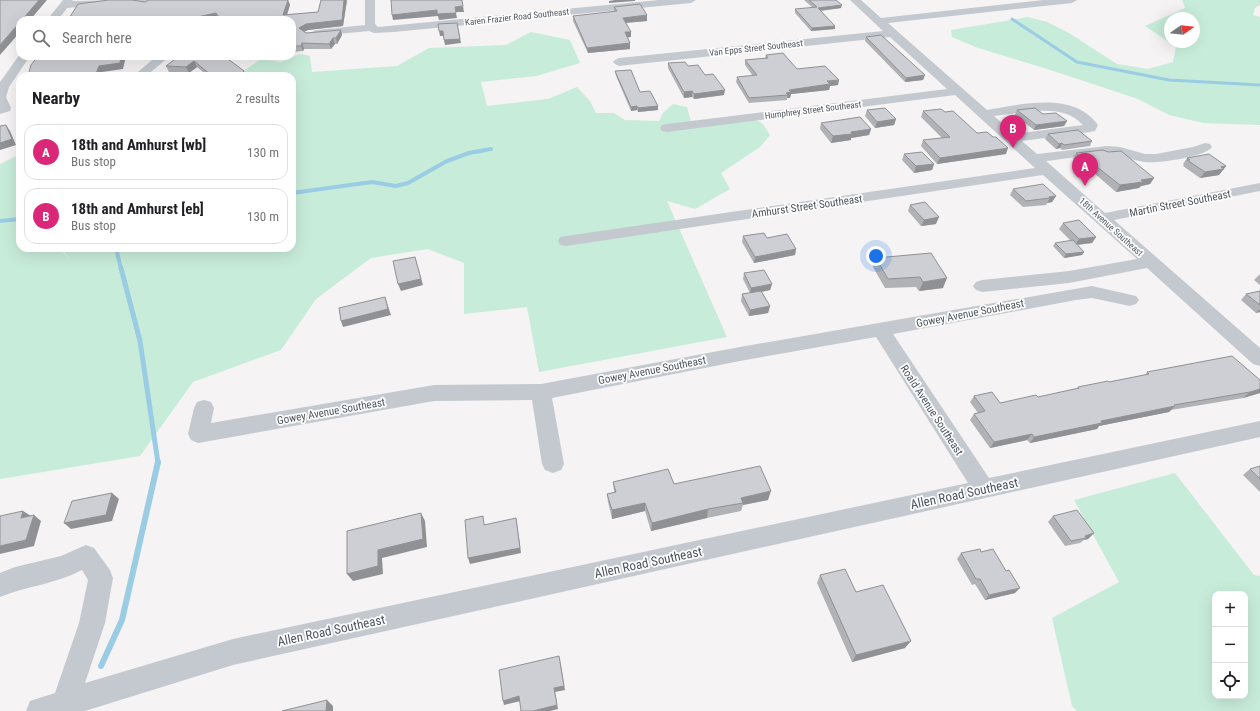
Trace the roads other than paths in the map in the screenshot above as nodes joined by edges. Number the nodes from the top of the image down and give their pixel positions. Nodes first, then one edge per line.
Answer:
1 (118, 0) edge
2 (129, 0) edge
3 (370, 0) edge
4 (691, 0) edge
5 (855, 0) edge
6 (1072, 0) edge
7 (148, 2) edge
8 (66, 3) edge
9 (55, 16) edge
10 (879, 21) junction
11 (373, 27) junction
12 (892, 33) junction
13 (308, 34) edge
14 (21, 60) edge
15 (159, 60) edge
16 (619, 62) dead end
17 (144, 72) edge
18 (958, 91) junction
19 (16, 105) edge
20 (2, 109) edge
21 (984, 114) junction
22 (667, 128) dead end
23 (1012, 138) junction
24 (1206, 147) dead end
25 (1035, 158) junction
26 (1048, 170) junction
27 (1260, 188) edge
28 (1101, 218) junction
29 (566, 241) dead end
30 (1150, 262) junction
31 (982, 286) dead end
32 (1130, 300) dead end
33 (881, 330) junction
34 (1260, 359) edge
35 (541, 392) junction
36 (204, 408) dead end
37 (1260, 429) edge
38 (553, 464) dead end
39 (984, 489) junction
40 (0, 585) edge
41 (65, 703) junction
42 (40, 711) edge

1 - 8 street
2 - 7 street
3 - 11 street
4 - 11 street, Karen Frazier Road Southeast
5 - 10 street, 18th Avenue Southeast
6 - 10 street
8 - 9 street
10 - 12 street, 18th Avenue Southeast
11 - 13 street, Karen Frazier Road Southeast
12 - 16 street, Van Epps Street Southeast
12 - 18 street, 18th Avenue Southeast
14 - 20 street
15 - 17 street
18 - 21 street, 18th Avenue Southeast
18 - 22 street, Humphrey Street Southeast
19 - 20 street
21 - 23 street, 18th Avenue Southeast
21 - 23 street
23 - 25 street, 18th Avenue Southeast
24 - 25 street
25 - 26 street, 18th Avenue Southeast
26 - 28 street, 18th Avenue Southeast
26 - 29 street, Amhurst Street Southeast
27 - 28 street, Martin Street Southeast
28 - 30 street, 18th Avenue Southeast
30 - 31 street
30 - 34 street, 18th Avenue Southeast
32 - 33 street, Gowey Avenue Southeast
33 - 35 street, Gowey Avenue Southeast
33 - 39 street, Roald Avenue Southeast
35 - 36 street, Gowey Avenue Southeast
35 - 38 street
37 - 39 street, Allen Road Southeast
39 - 41 street, Allen Road Southeast
40 - 41 street
41 - 42 street, Allen Road Southeast

